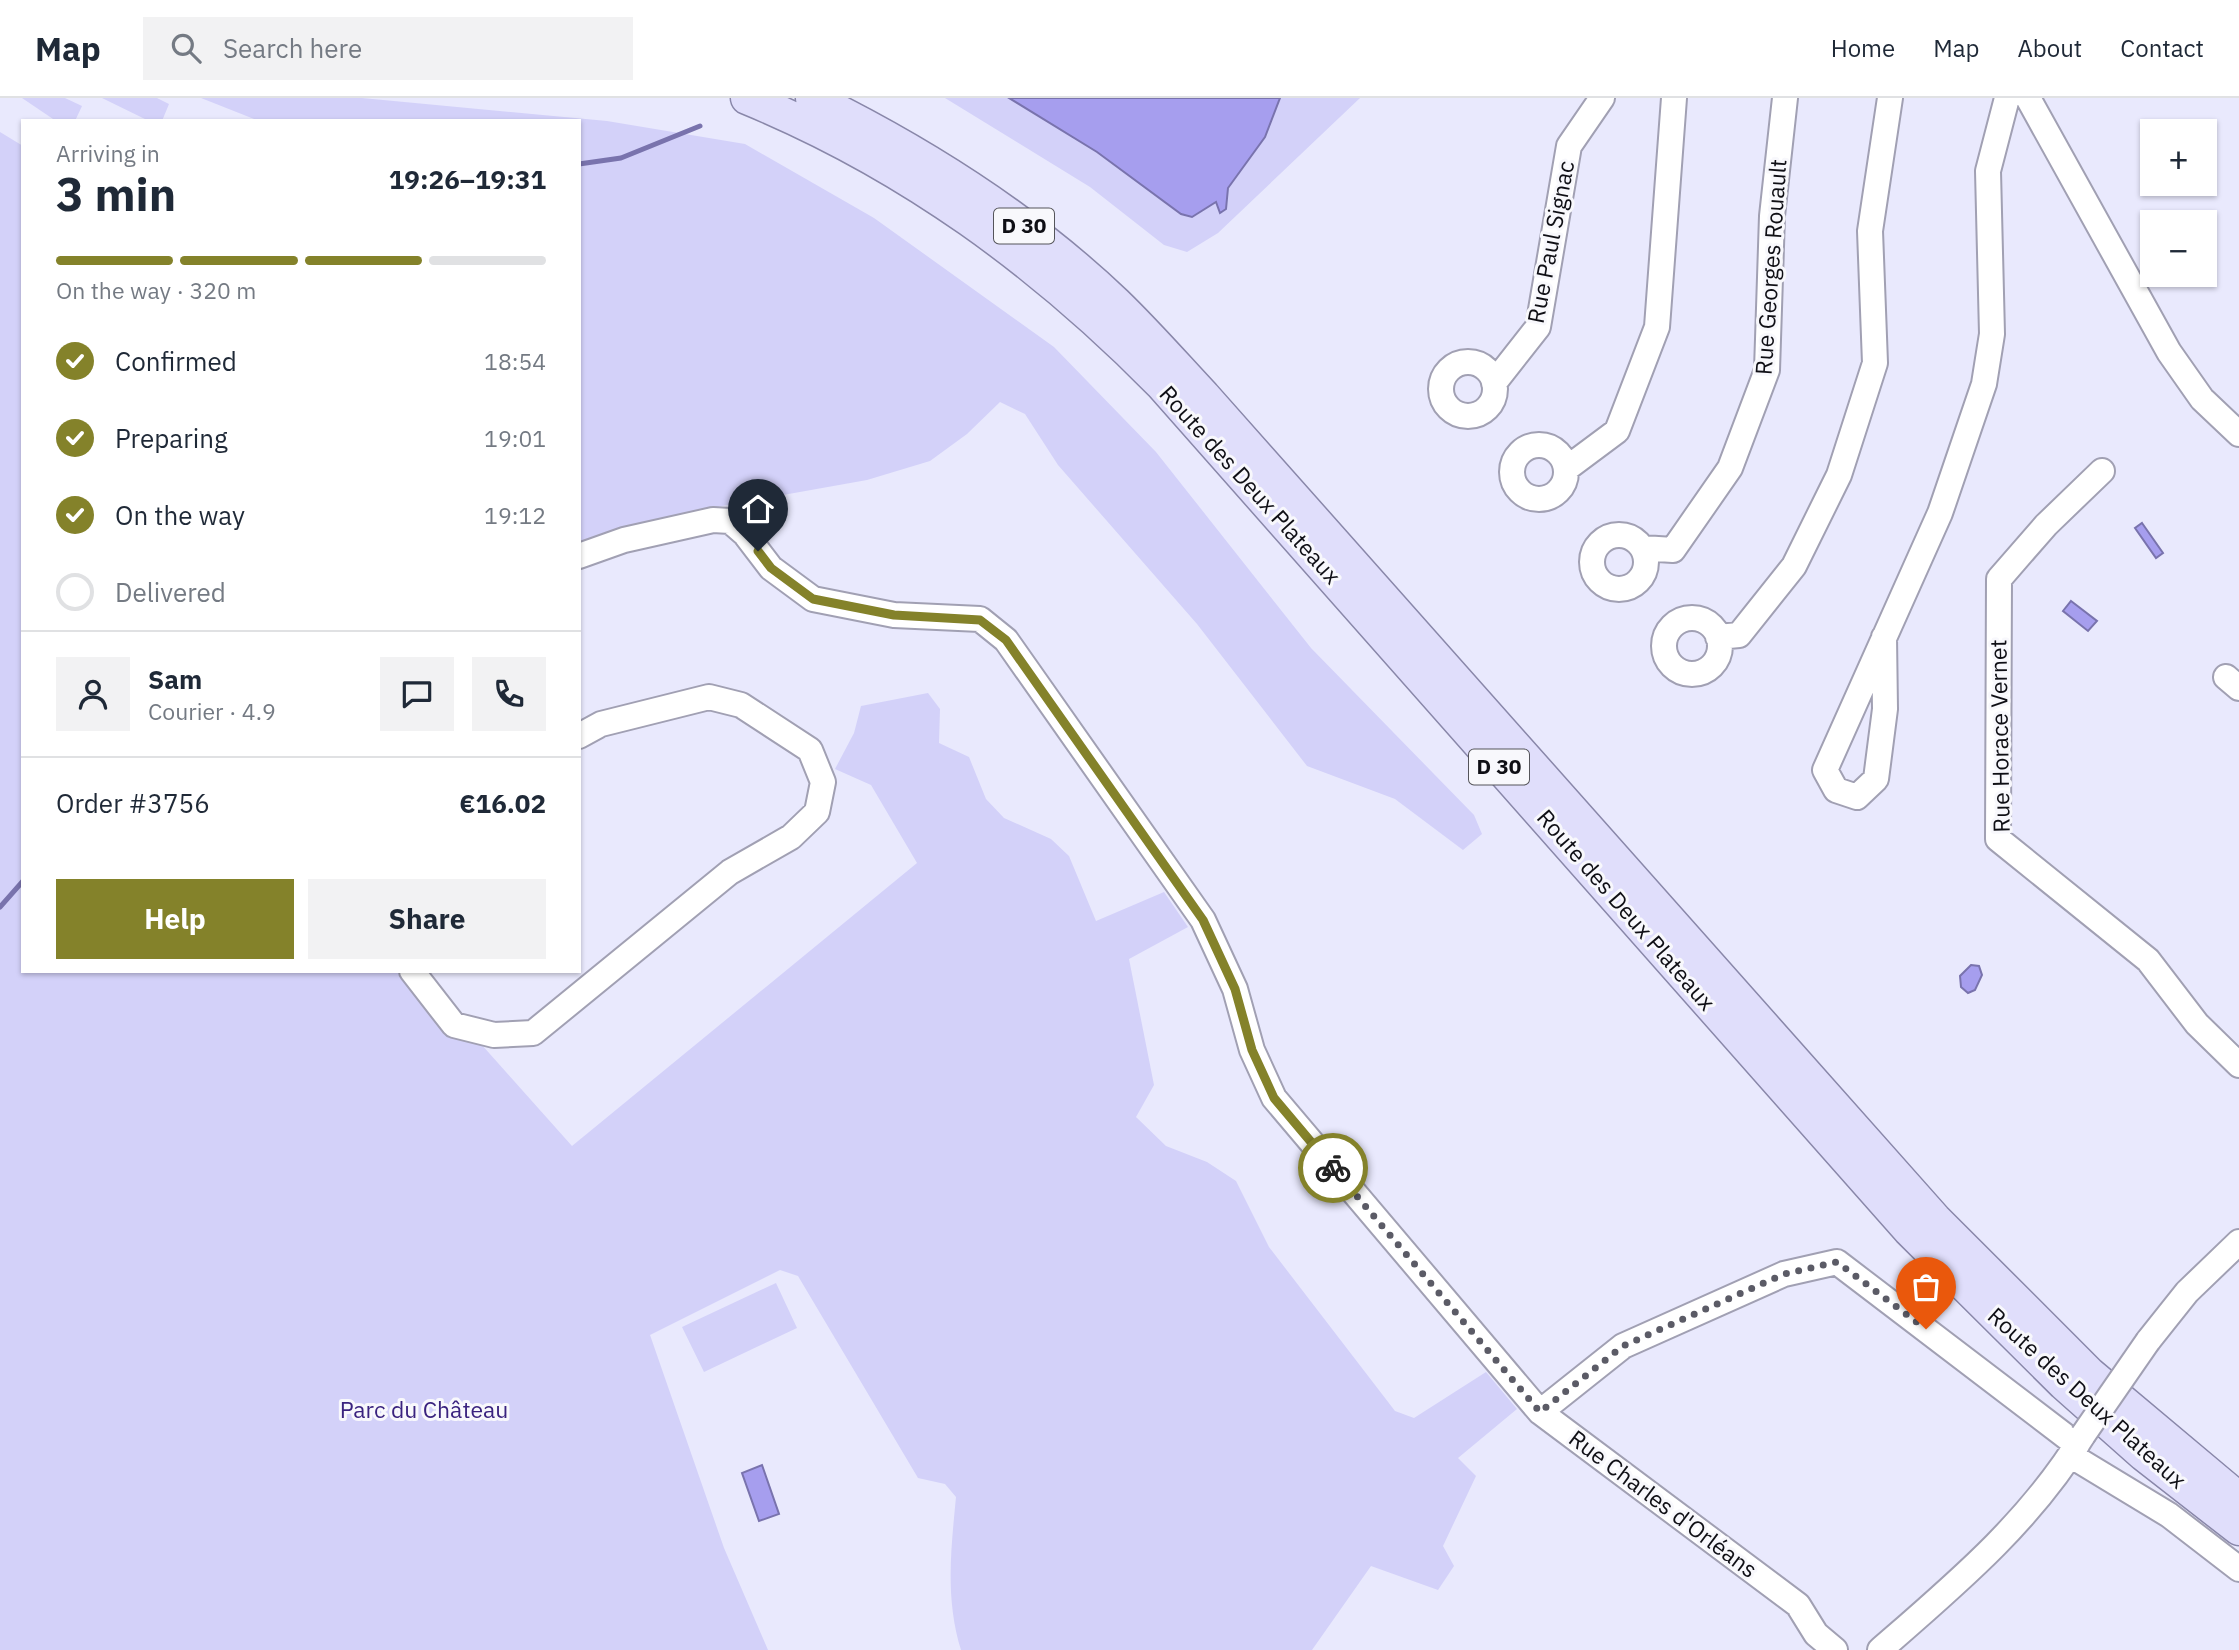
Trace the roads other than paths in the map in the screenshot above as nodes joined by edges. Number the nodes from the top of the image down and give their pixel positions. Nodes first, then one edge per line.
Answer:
1 (747, 98) edge
2 (811, 98) edge
3 (1602, 98) edge
4 (1674, 98) edge
5 (1785, 98) edge
6 (1890, 98) edge
7 (2007, 98) edge
8 (2028, 98) edge
9 (1494, 383) dead end
10 (2239, 434) edge
11 (1566, 469) dead end
12 (2102, 471) dead end
13 (1643, 548) dead end
14 (581, 555) edge
15 (1718, 637) dead end
16 (1884, 637) junction
17 (581, 735) edge
18 (414, 973) edge
19 (2239, 1065) edge
20 (2239, 1242) edge
21 (1540, 1412) junction
22 (2077, 1445) junction
23 (2239, 1499) edge
24 (2239, 1529) edge
25 (2239, 1569) edge
26 (1835, 1650) edge
27 (1880, 1650) edge

1 - 24 main road, Route des Deux Plateaux / D 30
2 - 23 main road, Route des Deux Plateaux / D 30
3 - 9 street, Rue Paul Signac
4 - 11 street
5 - 13 street, Rue Georges Rouault
6 - 15 street
7 - 16 street
8 - 10 street
12 - 19 street, Rue Horace Vernet
14 - 21 street, Rue Charles d'Orléans
16 - 16 street
17 - 18 street
20 - 22 street, bridge
21 - 22 street
21 - 26 street, Rue Charles d'Orléans
22 - 25 street
22 - 27 street

